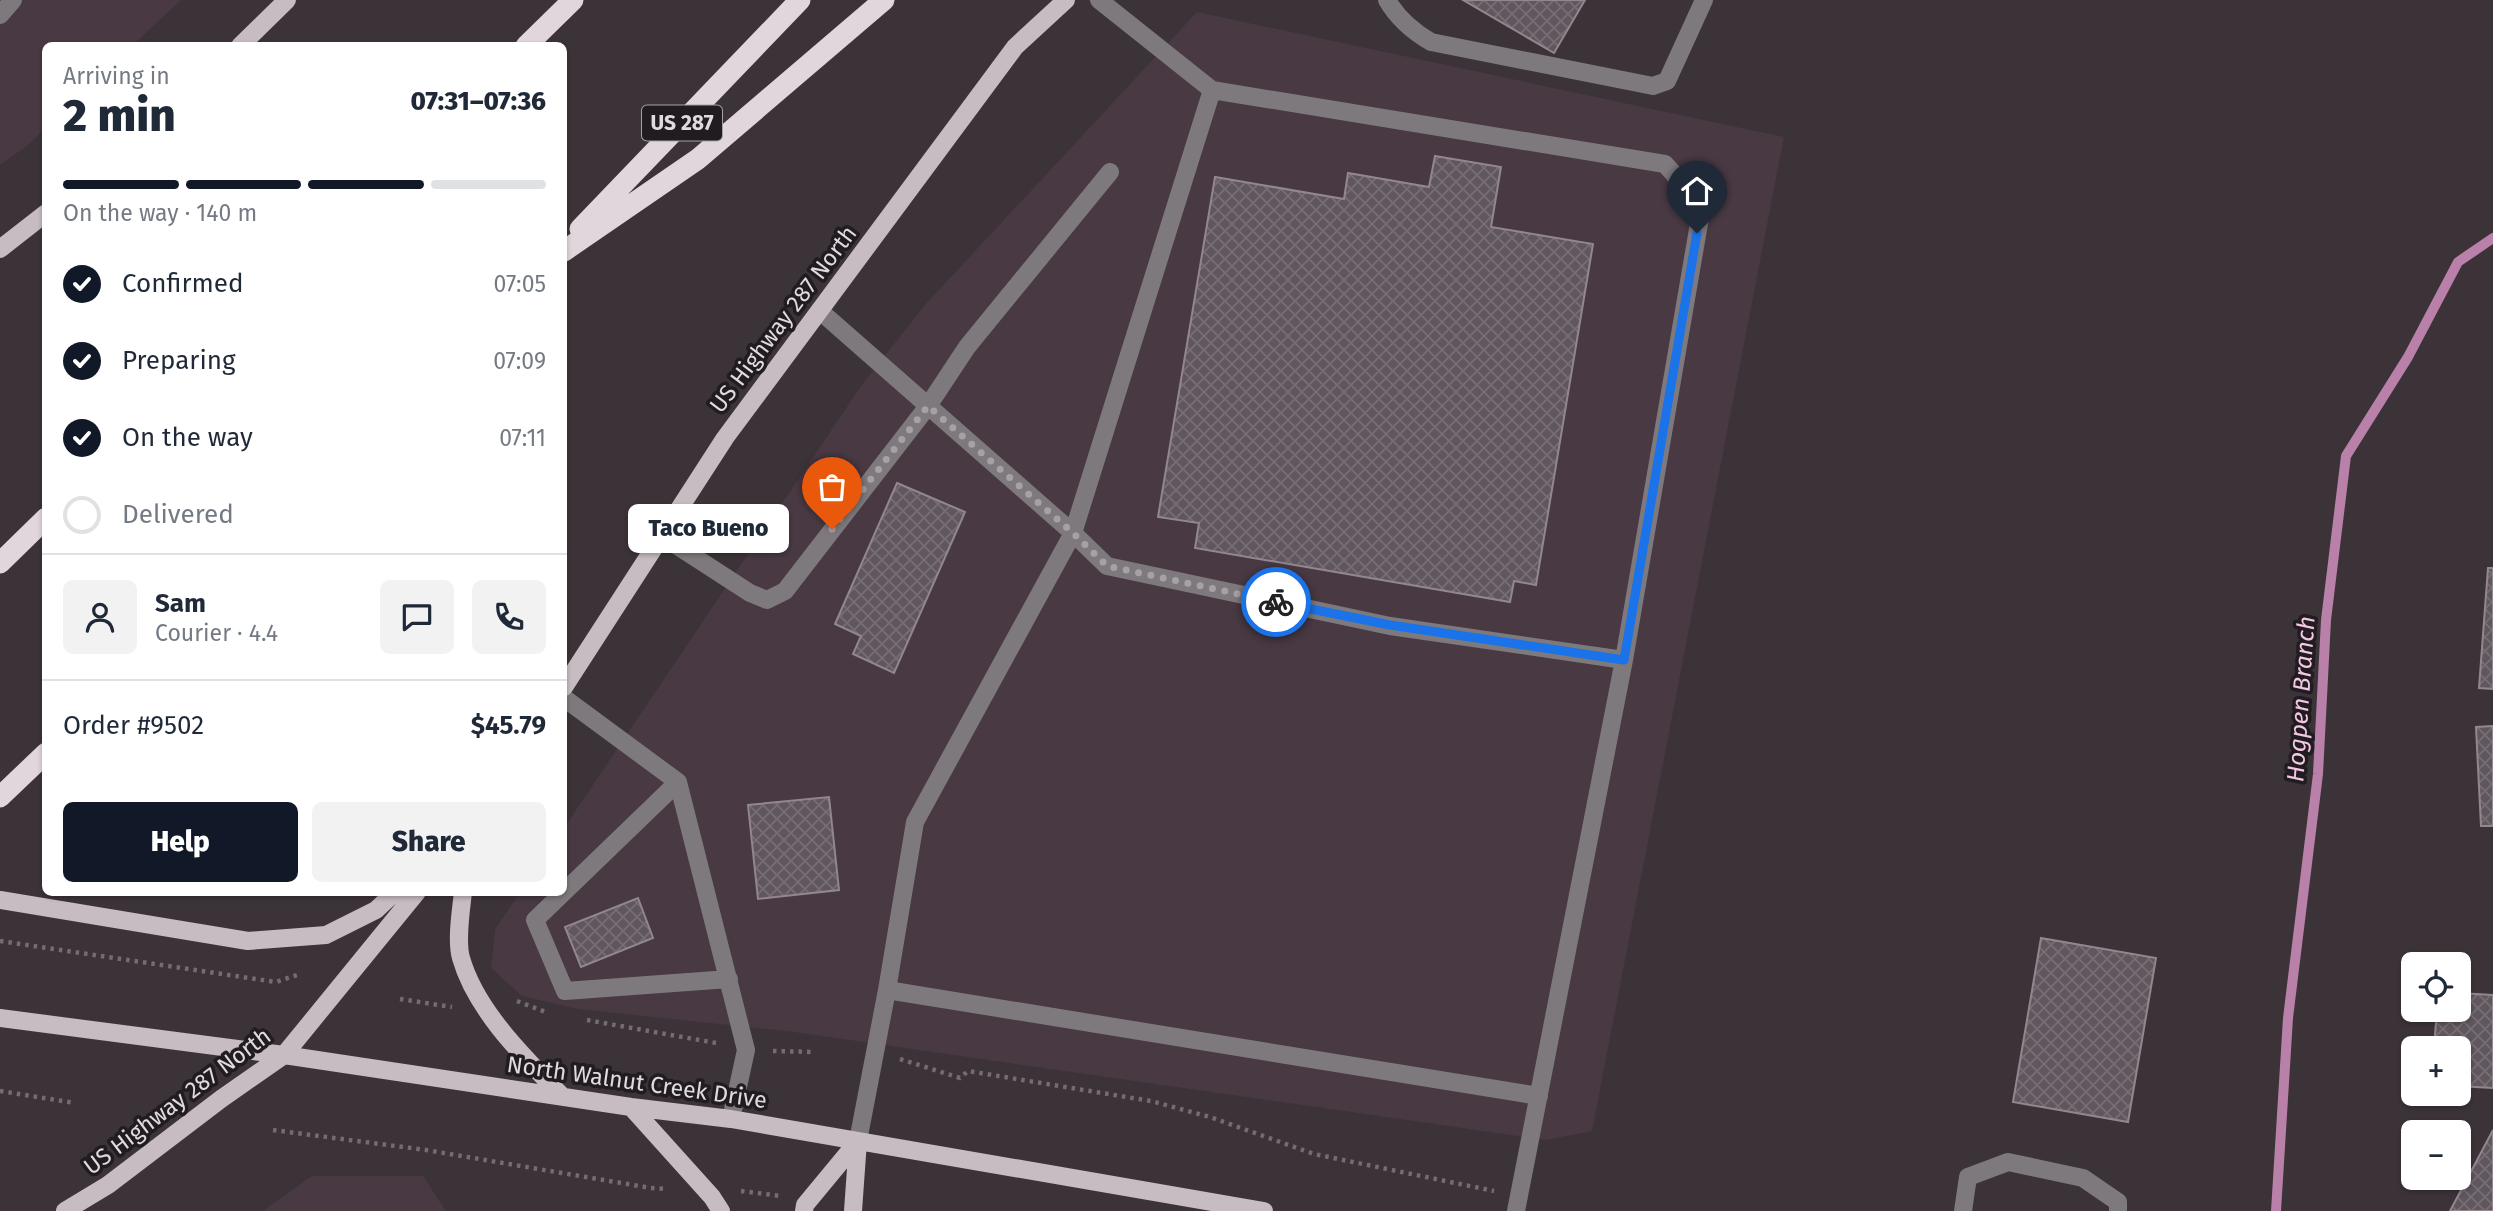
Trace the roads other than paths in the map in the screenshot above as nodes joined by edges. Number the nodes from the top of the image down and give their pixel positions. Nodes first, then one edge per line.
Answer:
1 (13, 0) edge
2 (287, 0) edge
3 (573, 0) edge
4 (800, 0) edge
5 (884, 0) edge
6 (1066, 0) edge
7 (1099, 0) edge
8 (1387, 0) edge
9 (1704, 0) edge
10 (0, 15) edge
11 (244, 42) edge
12 (530, 42) edge
13 (1212, 90) junction
14 (1110, 172) dead end
15 (42, 216) edge
16 (567, 242) edge
17 (0, 249) edge
18 (567, 249) edge
19 (820, 311) junction
20 (928, 406) junction
21 (42, 522) edge
22 (1073, 533) junction
23 (662, 536) junction
24 (0, 563) edge
25 (1624, 660) junction
26 (567, 682) edge
27 (567, 700) edge
28 (42, 757) edge
29 (678, 782) junction
30 (0, 797) edge
31 (567, 889) edge
32 (391, 896) edge
33 (414, 896) edge
34 (463, 896) edge
35 (560, 896) edge
36 (0, 900) edge
37 (729, 979) junction
38 (887, 990) junction
39 (4, 1019) edge
40 (284, 1055) junction
41 (1539, 1096) junction
42 (563, 1097) junction
43 (631, 1107) junction
44 (731, 1118) junction
45 (858, 1141) junction
46 (1517, 1203) edge
47 (65, 1211) edge
48 (721, 1211) edge
49 (804, 1211) edge
50 (853, 1211) edge
51 (1264, 1211) edge
52 (1964, 1211) edge
53 (2118, 1211) edge

1 - 10 lane
2 - 11 main road
3 - 12 highway
4 - 16 highway, US 287
5 - 18 highway
6 - 19 main road, US Highway 287 North
7 - 13 lane
8 - 9 lane
13 - 22 lane
13 - 25 lane
14 - 20 lane
15 - 17 main road
19 - 20 lane
19 - 23 main road, US Highway 287 North
20 - 22 lane
20 - 23 lane
21 - 24 highway
22 - 25 lane
22 - 38 lane
23 - 26 main road, US Highway 287 North
25 - 41 lane
27 - 29 lane
28 - 30 highway
29 - 31 lane
29 - 37 lane
32 - 36 main road
33 - 40 main road, US Highway 287 North
34 - 42 main road
35 - 37 lane
37 - 44 lane
38 - 41 lane
38 - 45 lane
39 - 40 main road, North Walnut Creek Drive
40 - 42 main road, North Walnut Creek Drive
40 - 47 main road, US Highway 287 North
41 - 46 lane
42 - 43 main road, North Walnut Creek Drive
43 - 44 main road, North Walnut Creek Drive
43 - 48 main road
44 - 45 main road, North Walnut Creek Drive
45 - 49 main road
45 - 50 main road
45 - 51 main road, North Walnut Creek Drive
52 - 53 lane

